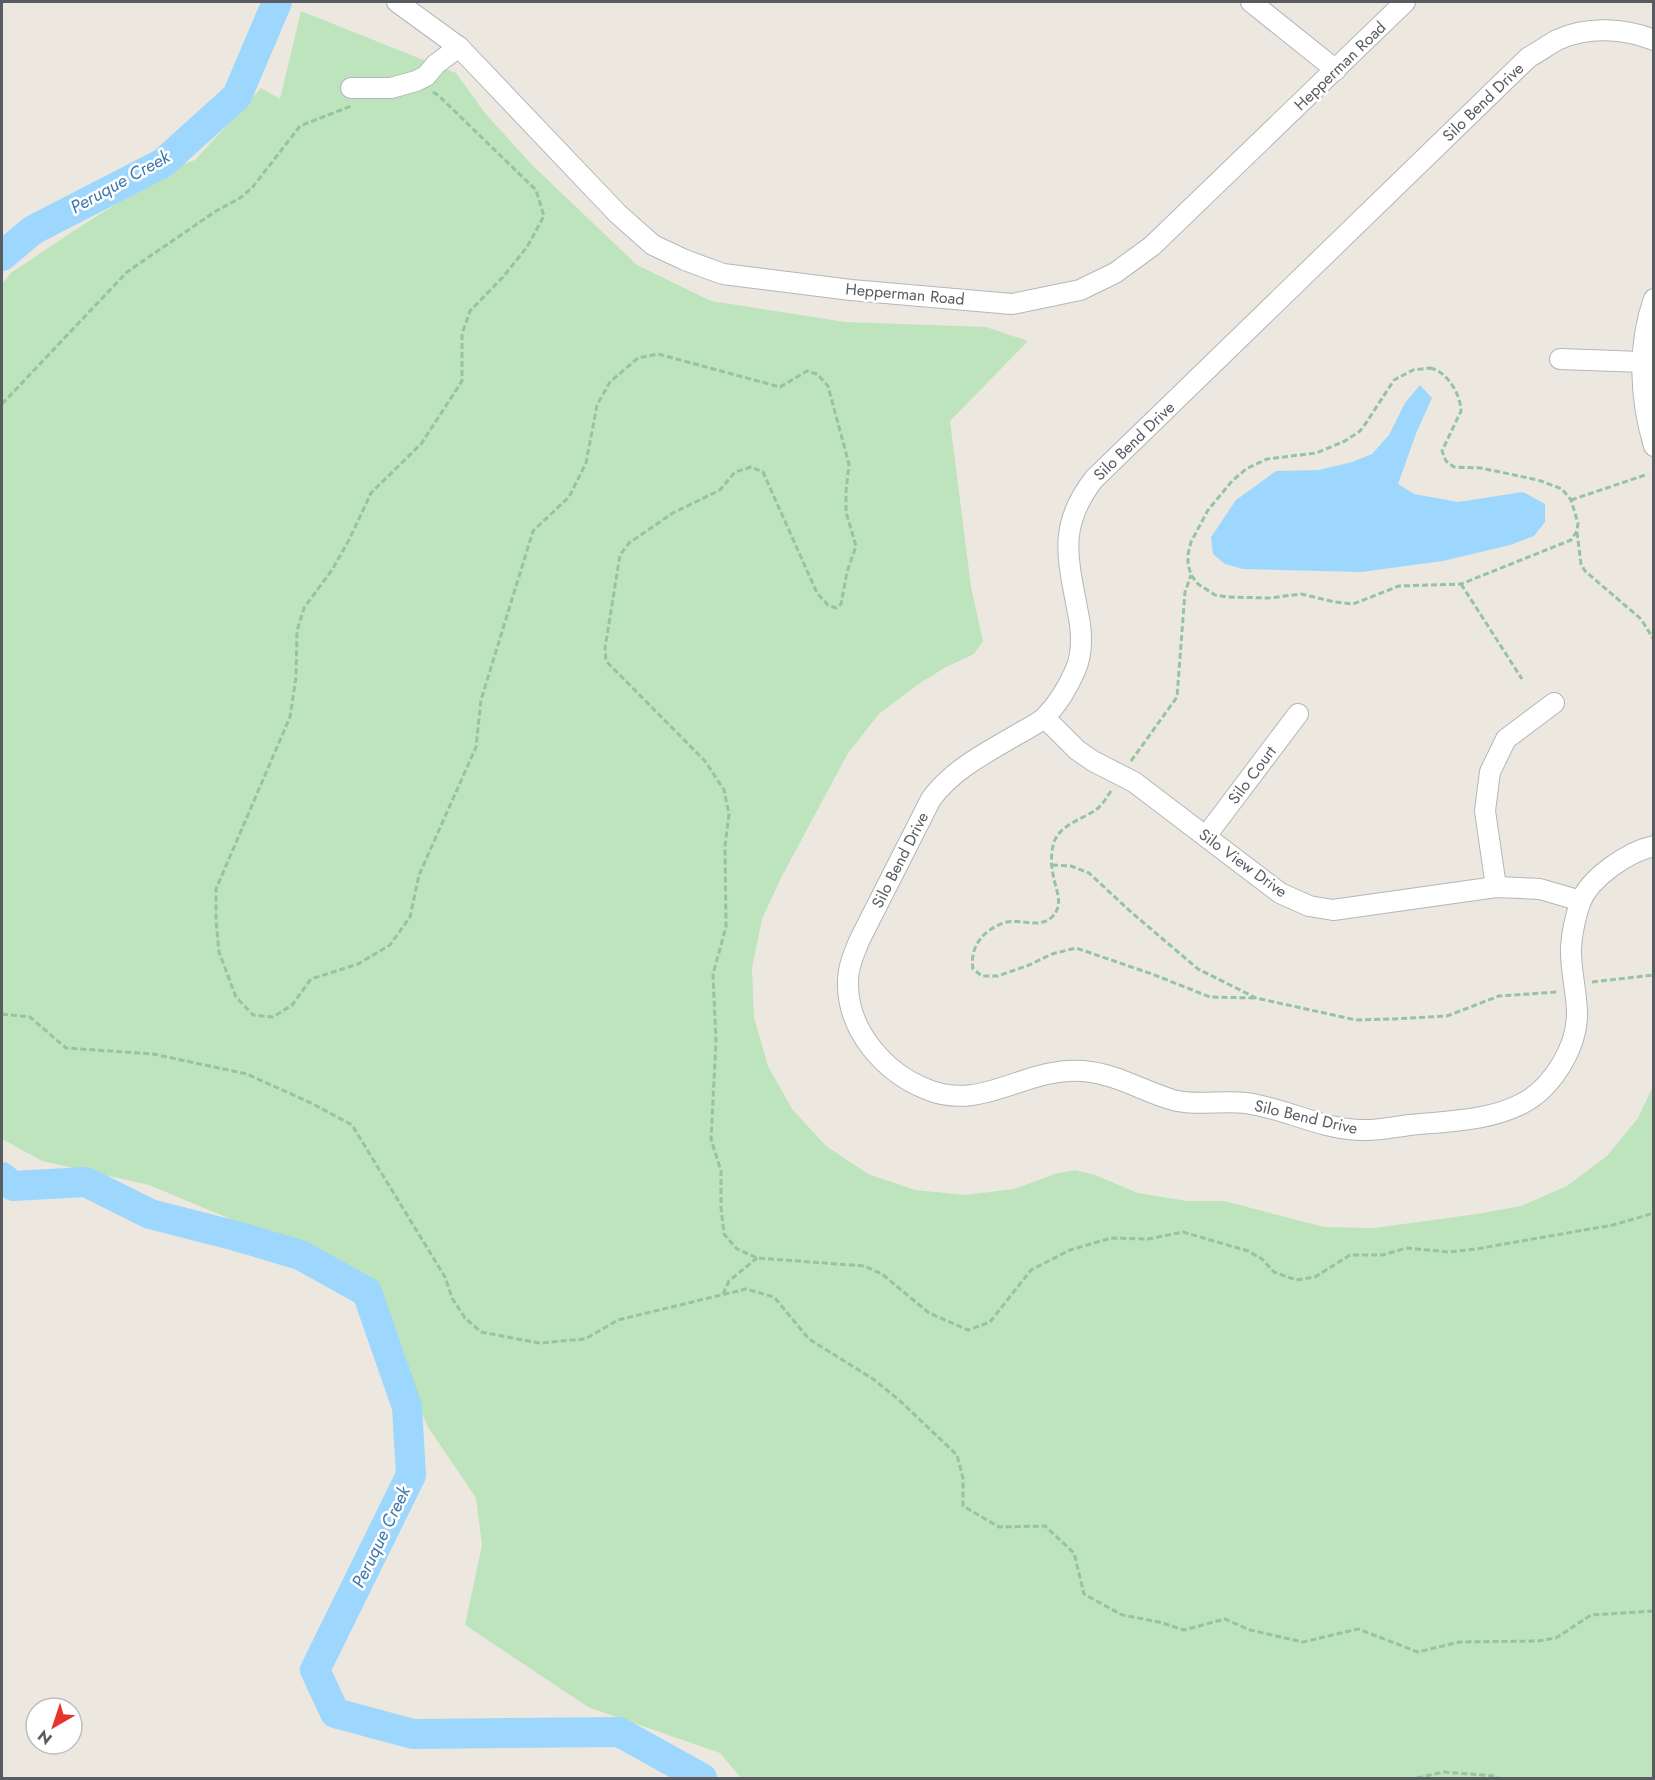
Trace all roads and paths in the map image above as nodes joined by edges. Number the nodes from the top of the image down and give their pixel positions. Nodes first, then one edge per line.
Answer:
1 (397, 2) edge
2 (1251, 2) edge
3 (1405, 2) edge
4 (1653, 40) edge
5 (459, 47) junction
6 (1336, 70) junction
7 (428, 90) dead end
8 (352, 96) joint
9 (1653, 299) edge
10 (1560, 359) dead end
11 (1642, 362) junction
12 (2, 404) edge
13 (1653, 446) edge
14 (1648, 474) dead end
15 (1571, 501) junction
16 (1577, 531) junction
17 (1191, 575) junction
18 (1461, 584) junction
19 (1653, 640) edge
20 (1522, 680) dead end
21 (1554, 703) dead end
22 (1298, 714) dead end
23 (1044, 718) junction
24 (1128, 766) dead end
25 (1116, 784) dead end
26 (1206, 836) junction
27 (1653, 846) edge
28 (1052, 865) junction
29 (1496, 887) junction
30 (1581, 902) junction
31 (1653, 975) edge
32 (1584, 982) dead end
33 (1566, 991) dead end
34 (1256, 998) junction
35 (2, 1014) edge
36 (1653, 1213) edge
37 (757, 1258) junction
38 (723, 1294) junction
39 (1653, 1611) edge
40 (1417, 1779) edge
41 (1498, 1779) edge

1 - 5 street, Hepperman Road
2 - 6 street
3 - 6 street, Hepperman Road
4 - 23 street, Silo Bend Drive
5 - 6 street, Hepperman Road
5 - 8 street
7 - 37 path
8 - 12 path
9 - 11 street
10 - 11 street
11 - 13 street
14 - 15 path
15 - 16 path
15 - 17 path
16 - 18 path
16 - 19 path
17 - 18 path
17 - 24 path
18 - 20 path
21 - 29 street
22 - 26 street, Silo Court
23 - 26 street, Silo View Drive
23 - 30 street, Silo Bend Drive
25 - 28 path
26 - 29 street, Silo View Drive
27 - 30 street, Silo Bend Drive
28 - 34 path
28 - 34 path
29 - 30 street, Silo View Drive
31 - 32 path
33 - 34 path
35 - 38 path
36 - 37 path
37 - 38 path
38 - 39 path
40 - 41 path

